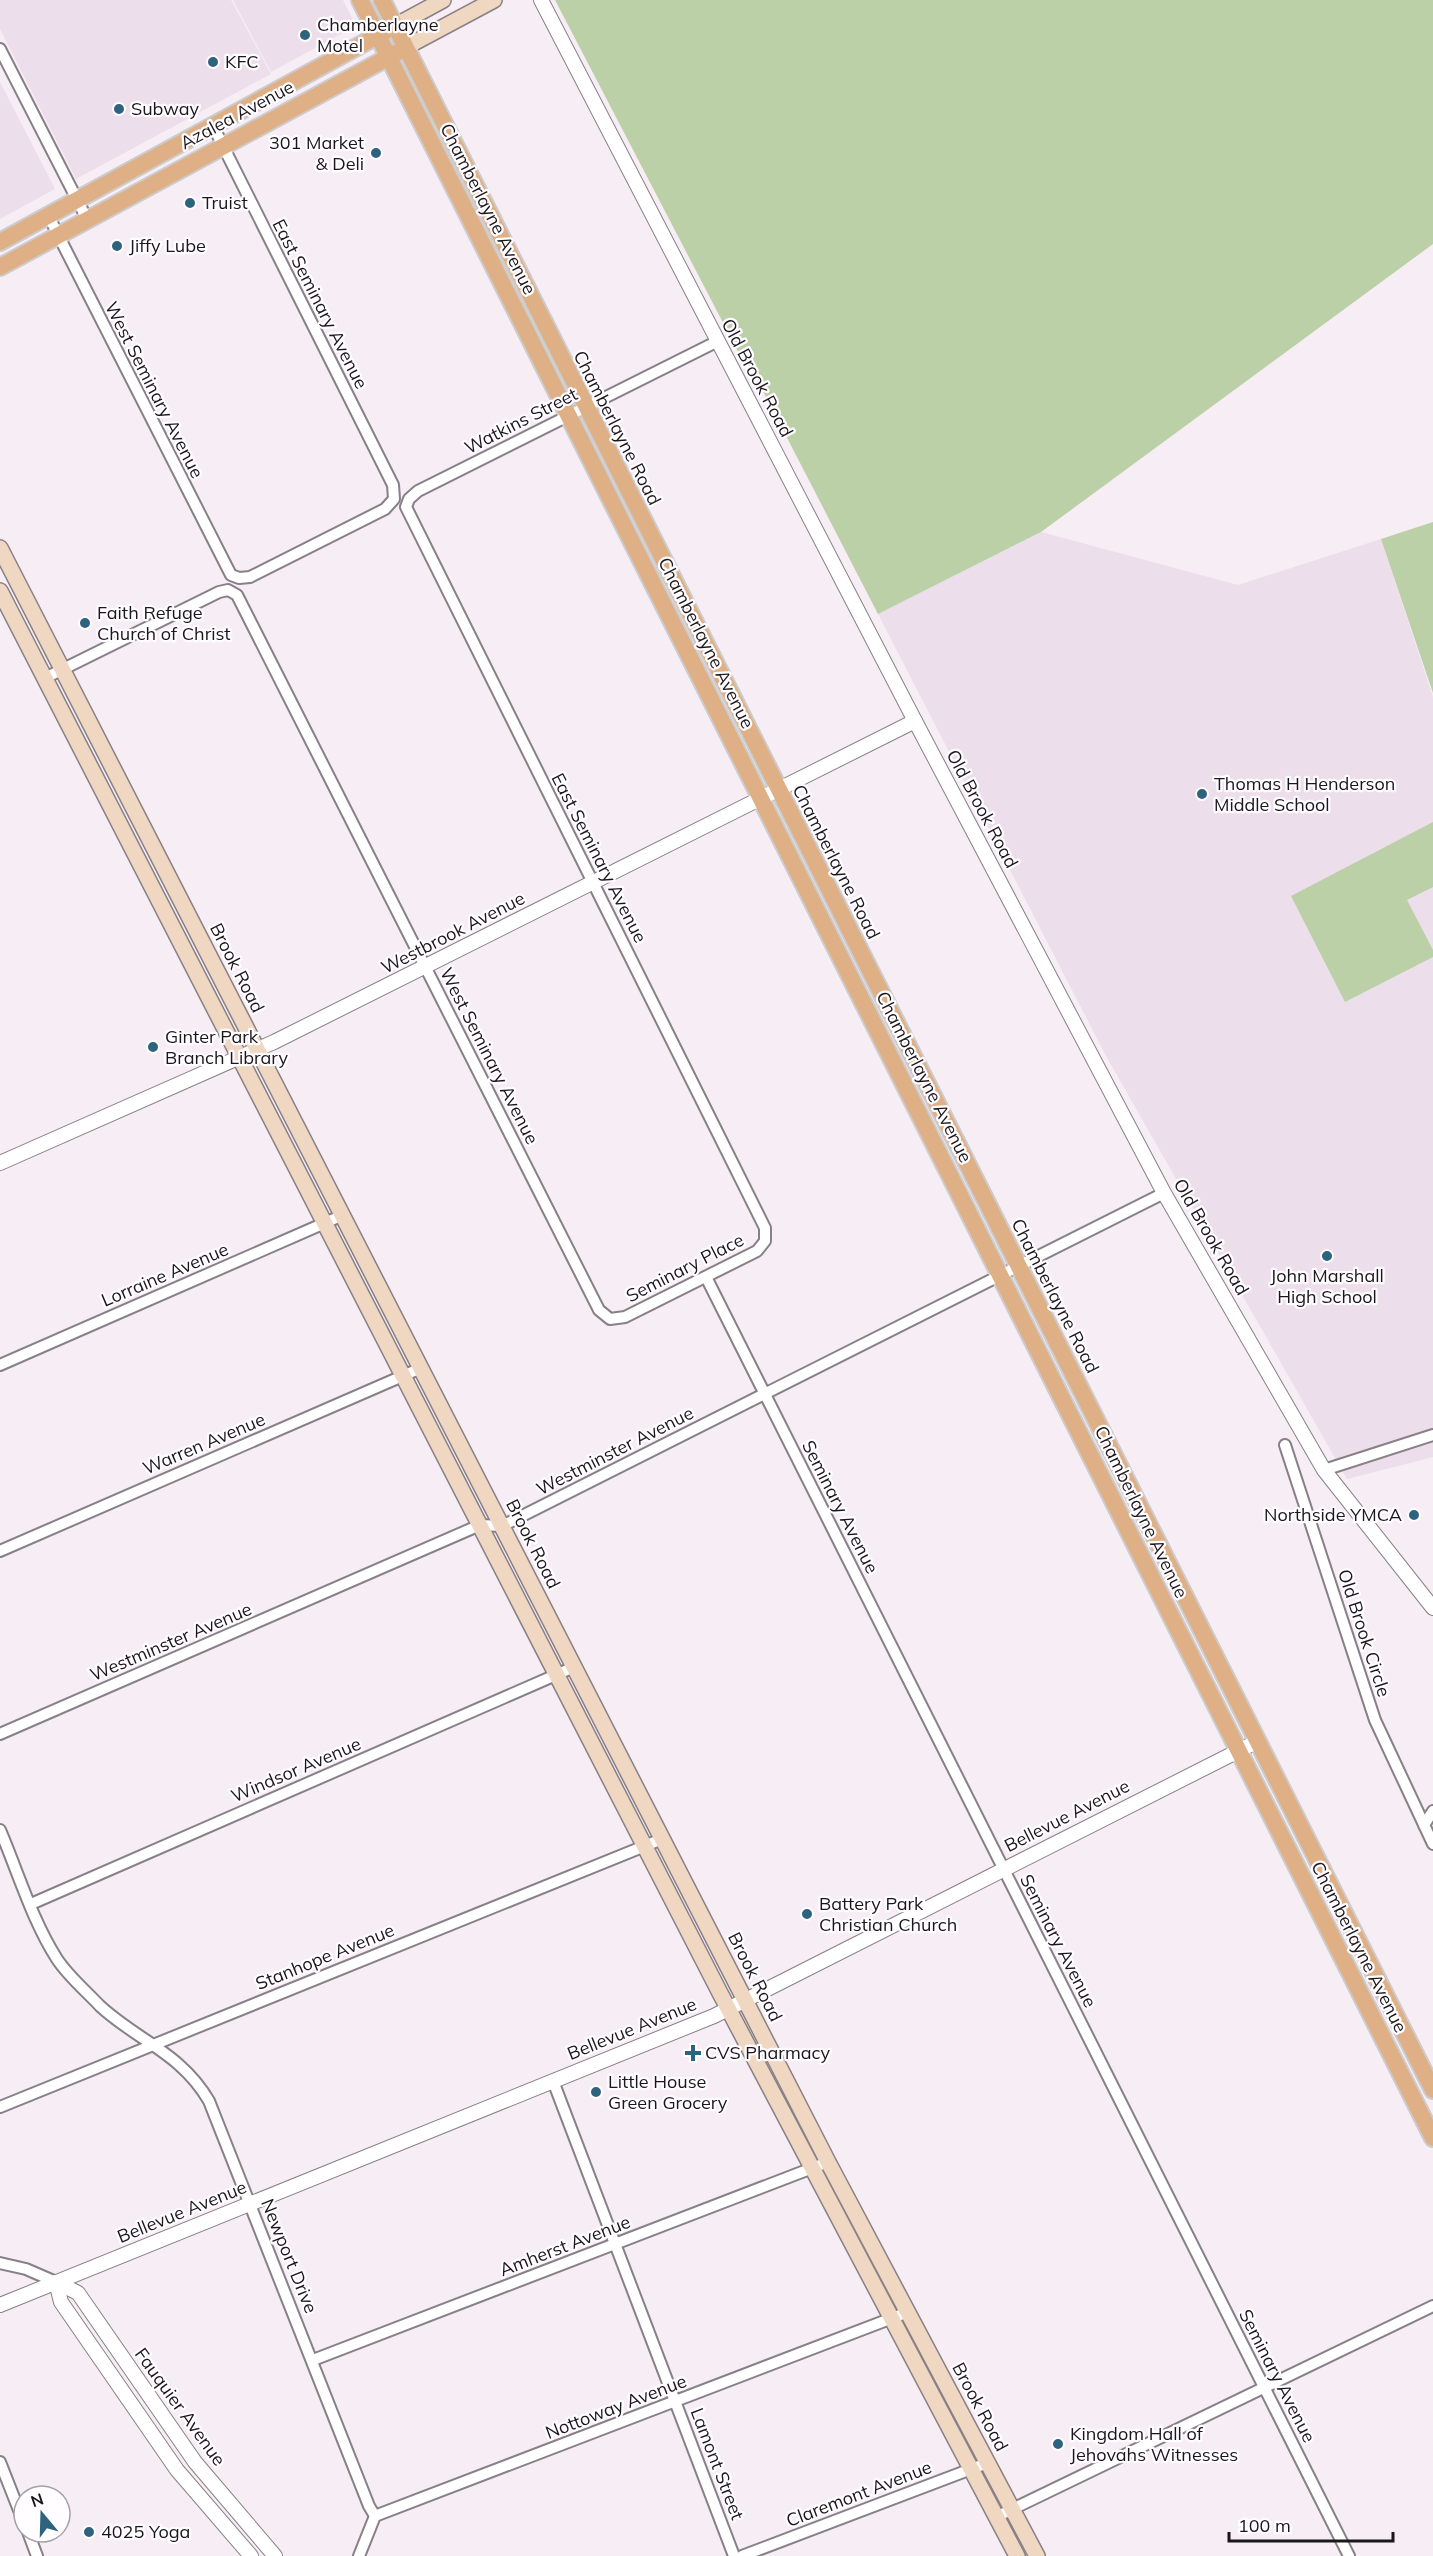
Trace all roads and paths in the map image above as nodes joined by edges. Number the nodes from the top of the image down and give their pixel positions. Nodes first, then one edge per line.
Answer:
1 (360, 0) edge
2 (382, 0) edge
3 (443, 0) edge
4 (494, 0) edge
5 (541, 0) edge
6 (395, 26) junction
7 (378, 35) junction
8 (406, 47) junction
9 (0, 49) edge
10 (389, 56) junction
11 (212, 124) junction
12 (222, 145) junction
13 (76, 200) junction
14 (48, 215) junction
15 (87, 219) junction
16 (58, 235) junction
17 (0, 242) edge
18 (0, 267) edge
19 (718, 341) junction
20 (578, 412) junction
21 (407, 502) joint
22 (0, 548) edge
23 (235, 578) joint
24 (0, 591) edge
25 (63, 670) junction
26 (45, 678) junction
27 (915, 721) junction
28 (770, 793) junction
29 (593, 883) junction
30 (426, 967) junction
31 (258, 1050) junction
32 (240, 1058) junction
33 (0, 1163) edge
34 (1164, 1193) junction
35 (343, 1215) junction
36 (325, 1223) junction
37 (765, 1228) joint
38 (1018, 1267) junction
39 (1001, 1275) junction
40 (706, 1277) junction
41 (604, 1315) joint
42 (0, 1365) edge
43 (421, 1368) junction
44 (403, 1376) junction
45 (765, 1394) junction
46 (1433, 1435) edge
47 (1285, 1445) dead end
48 (1324, 1470) junction
49 (480, 1525) junction
50 (502, 1526) junction
51 (0, 1551) edge
52 (1433, 1608) edge
53 (574, 1667) junction
54 (557, 1675) junction
55 (0, 1734) edge
56 (1258, 1741) junction
57 (1238, 1751) junction
58 (1433, 1811) edge
59 (1424, 1825) junction
60 (0, 1830) edge
61 (662, 1839) junction
62 (1433, 1844) edge
63 (645, 1846) junction
64 (1003, 1869) junction
65 (31, 1904) junction
66 (745, 2000) junction
67 (729, 2009) junction
68 (155, 2044) junction
69 (553, 2081) junction
70 (1433, 2090) edge
71 (0, 2107) edge
72 (1433, 2139) edge
73 (828, 2162) junction
74 (812, 2169) junction
75 (251, 2204) junction
76 (615, 2244) junction
77 (0, 2263) edge
78 (56, 2282) junction
79 (0, 2305) edge
80 (1433, 2307) edge
81 (908, 2312) junction
82 (892, 2319) junction
83 (313, 2360) junction
84 (1264, 2388) junction
85 (675, 2402) junction
86 (0, 2462) edge
87 (987, 2463) junction
88 (971, 2469) junction
89 (12, 2492) edge
90 (1012, 2510) junction
91 (375, 2516) junction
92 (996, 2517) junction
93 (250, 2556) edge
94 (275, 2556) edge
95 (359, 2556) edge
96 (734, 2556) edge
97 (742, 2556) edge
98 (1017, 2556) edge
99 (1037, 2556) edge
100 (1349, 2556) edge

1 - 7 main road
2 - 6 main road, Chamberlayne Road
3 - 6 main road, Azalea Avenue
4 - 8 main road, Azalea Avenue
5 - 19 street, Old Brook Road
6 - 7 main road, Azalea Avenue
6 - 8 main road, Chamberlayne Road
7 - 10 main road, Chamberlayne Avenue
7 - 11 main road, Azalea Avenue
8 - 10 main road, Azalea Avenue
8 - 20 main road, Chamberlayne Road
9 - 13 street
10 - 12 main road, Azalea Avenue
10 - 20 main road, Chamberlayne Avenue
11 - 12 street, East Seminary Avenue
11 - 13 main road, Azalea Avenue
12 - 15 main road, Azalea Avenue
12 - 23 street, East Seminary Avenue
13 - 14 main road, Azalea Avenue
13 - 15 street
14 - 16 street, West Seminary Avenue
14 - 17 main road, Azalea Avenue
15 - 16 main road, Azalea Avenue
16 - 18 main road, Azalea Avenue
16 - 23 street, West Seminary Avenue
19 - 20 street, Watkins Street
19 - 27 street, Old Brook Road
20 - 21 street, Watkins Street
20 - 28 main road, Chamberlayne Road
21 - 29 street, East Seminary Avenue
22 - 25 main road, Brook Road
24 - 26 main road, Brook Road
25 - 26 street
25 - 30 street, West Seminary Avenue
25 - 31 main road, Brook Road
26 - 32 main road, Brook Road
27 - 28 street, Westbrook Avenue
27 - 34 street, Old Brook Road
28 - 29 street, Westbrook Avenue
28 - 38 main road, Chamberlayne Road
28 - 39 main road, Chamberlayne Avenue
29 - 30 street, Westbrook Avenue
29 - 37 street, East Seminary Avenue
30 - 31 street, Westbrook Avenue
30 - 41 street, West Seminary Avenue
31 - 32 street, Westbrook Avenue
31 - 35 main road, Brook Road
32 - 33 street, Westbrook Avenue
32 - 36 main road, Brook Road
34 - 38 street, Westminster Avenue
34 - 48 street, Old Brook Road
35 - 36 street, Lorraine Avenue
35 - 43 main road, Brook Road
36 - 42 street, Lorraine Avenue
36 - 44 main road, Brook Road
37 - 40 street, Seminary Place
38 - 39 street, Westminster Avenue
38 - 56 main road, Chamberlayne Road
39 - 45 street, Westminster Avenue
39 - 57 main road, Chamberlayne Avenue
40 - 41 street, Seminary Place
40 - 45 street, Seminary Avenue
43 - 44 street, Warren Avenue
43 - 50 main road, Brook Road
44 - 49 main road, Brook Road
44 - 51 street, Warren Avenue
45 - 50 street, Westminster Avenue
45 - 64 street, Seminary Avenue
46 - 48 street
47 - 59 street, Old Brook Circle
48 - 52 street, Old Brook Road
49 - 50 street, Westminster Avenue
49 - 54 main road, Brook Road
49 - 55 street, Westminster Avenue
50 - 53 main road, Brook Road
53 - 54 street, Windsor Avenue
53 - 61 main road, Brook Road
54 - 63 main road, Brook Road
54 - 65 street, Windsor Avenue
56 - 57 street, Bellevue Avenue
56 - 70 main road, Chamberlayne Avenue
57 - 64 street, Bellevue Avenue
57 - 72 main road, Chamberlayne Avenue
58 - 59 street
59 - 62 street, Old Brook Circle
60 - 65 street, Newport Drive
61 - 63 street, Stanhope Avenue
61 - 66 main road, Brook Road
63 - 67 main road, Brook Road
63 - 68 street, Stanhope Avenue
64 - 66 street, Bellevue Avenue
64 - 84 street, Seminary Avenue
65 - 68 street, Newport Drive
66 - 67 street, Bellevue Avenue
66 - 73 main road, Brook Road
67 - 69 street, Bellevue Avenue
67 - 74 main road, Brook Road
68 - 71 street, Stanhope Avenue
68 - 75 street, Newport Drive
69 - 75 street, Bellevue Avenue
69 - 76 street, Lamont Street
73 - 74 street, Amherst Avenue
73 - 81 main road, Brook Road
74 - 76 street, Amherst Avenue
74 - 82 main road, Brook Road
75 - 78 street, Bellevue Avenue
75 - 83 street, Newport Drive
76 - 83 street, Amherst Avenue
76 - 85 street, Lamont Street
77 - 78 street, Fauquier Avenue
78 - 79 street, Bellevue Avenue
78 - 93 street, Fauquier Avenue
78 - 94 street, Fauquier Avenue
80 - 84 street
81 - 82 street, Nottoway Avenue
81 - 87 main road, Brook Road
82 - 85 street, Nottoway Avenue
82 - 88 main road, Brook Road
83 - 91 street, Newport Drive
84 - 90 street
84 - 100 street, Seminary Avenue
85 - 91 street, Nottoway Avenue
85 - 96 street, Lamont Street
86 - 89 street
87 - 88 street, Claremont Avenue
87 - 90 main road, Brook Road
88 - 92 main road, Brook Road
88 - 97 street, Claremont Avenue
90 - 92 street
90 - 99 main road, Brook Road
91 - 95 street
92 - 98 main road, Brook Road

